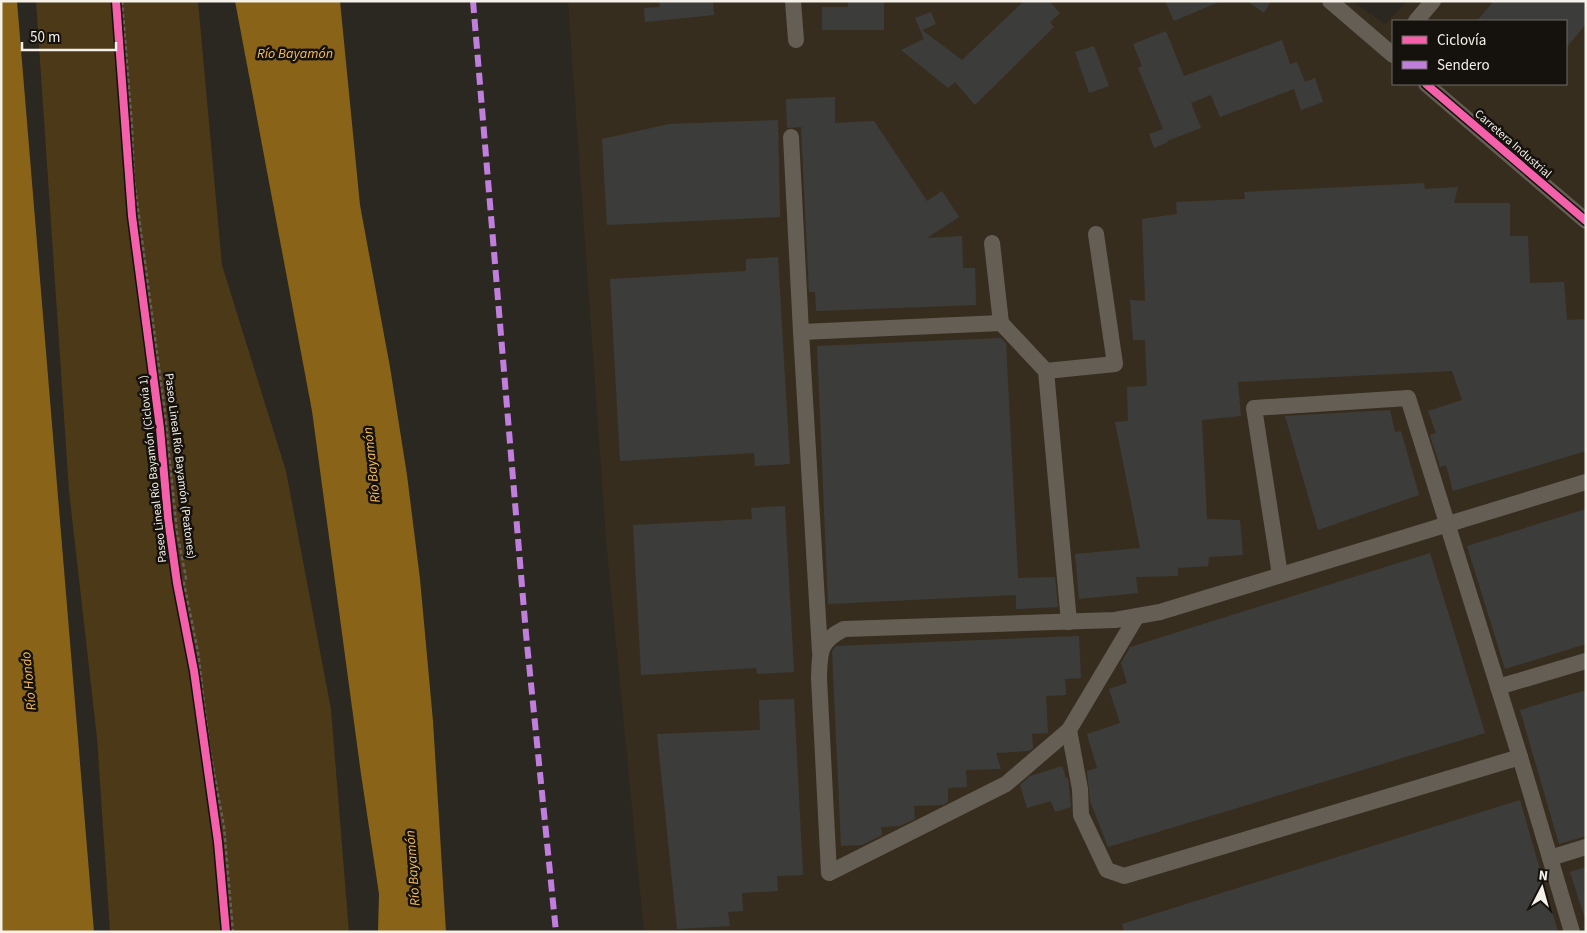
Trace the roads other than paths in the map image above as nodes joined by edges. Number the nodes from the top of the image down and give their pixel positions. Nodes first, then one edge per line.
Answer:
1 (793, 1) edge
2 (1330, 1) edge
3 (1433, 1) edge
4 (1417, 20) edge
5 (796, 40) dead end
6 (1392, 51) edge
7 (1427, 85) edge
8 (791, 137) dead end
9 (1586, 221) edge
10 (1096, 234) dead end
11 (992, 243) dead end
12 (1001, 323) junction
13 (801, 332) junction
14 (1046, 371) junction
15 (1586, 482) edge
16 (1448, 524) junction
17 (1280, 575) junction
18 (1137, 616) junction
19 (1069, 622) junction
20 (820, 652) junction
21 (1586, 661) edge
22 (1498, 687) junction
23 (1069, 730) junction
24 (1520, 757) junction
25 (1586, 847) edge
26 (1550, 858) junction
27 (1572, 932) edge

1 - 5 street
2 - 6 street
3 - 4 street
7 - 9 street, Carretera Industrial
8 - 13 street
10 - 14 street
11 - 12 street
12 - 13 street
12 - 14 street
13 - 20 street
14 - 19 street
15 - 16 street
16 - 17 street
16 - 17 street
16 - 22 street
17 - 18 street
18 - 19 street
18 - 23 street
19 - 20 street
20 - 23 street
21 - 22 street
22 - 24 street
23 - 24 street
24 - 26 street
25 - 26 street
26 - 27 street

